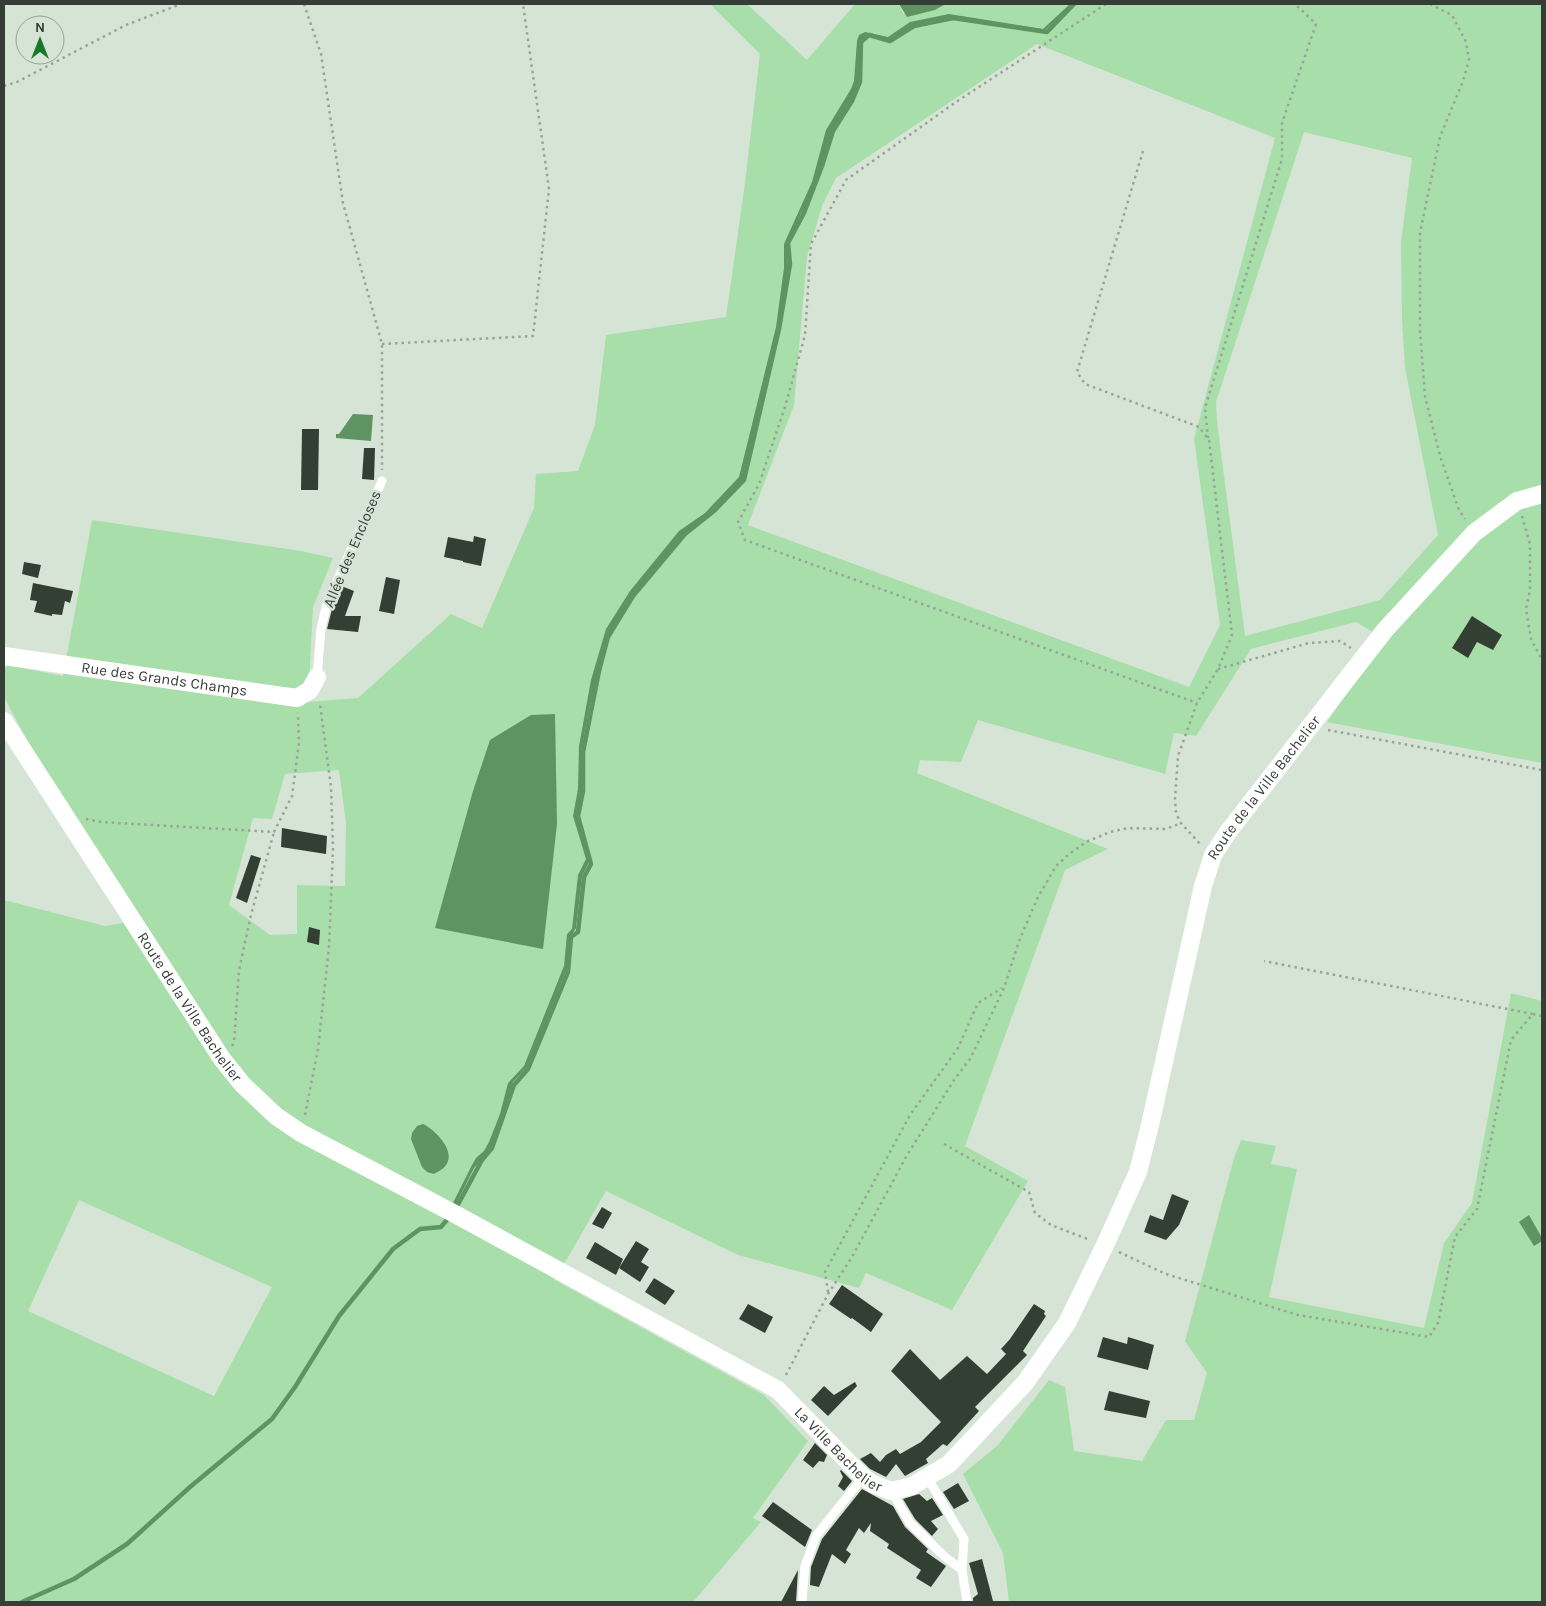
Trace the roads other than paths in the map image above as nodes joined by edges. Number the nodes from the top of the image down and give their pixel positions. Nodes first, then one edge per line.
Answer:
1 (382, 481) road end
2 (1542, 494) edge
3 (4, 656) edge
4 (317, 677) joint
5 (4, 721) edge
6 (1138, 1172) joint
7 (453, 1213) joint
8 (863, 1477) junction
9 (928, 1477) junction
10 (891, 1491) junction
11 (962, 1570) junction
12 (802, 1602) edge
13 (967, 1602) edge

1 - 4 lane, Allée des Encloses
2 - 6 street, Route de la Ville Bachelier
3 - 4 street, Rue des Grands Champs
5 - 7 street, Route de la Ville Bachelier
6 - 9 street, La Ville Bachelier
7 - 8 street, La Ville Bachelier
8 - 10 street, La Ville Bachelier
8 - 12 lane
9 - 10 street, La Ville Bachelier
9 - 11 lane
10 - 11 lane
11 - 13 lane

